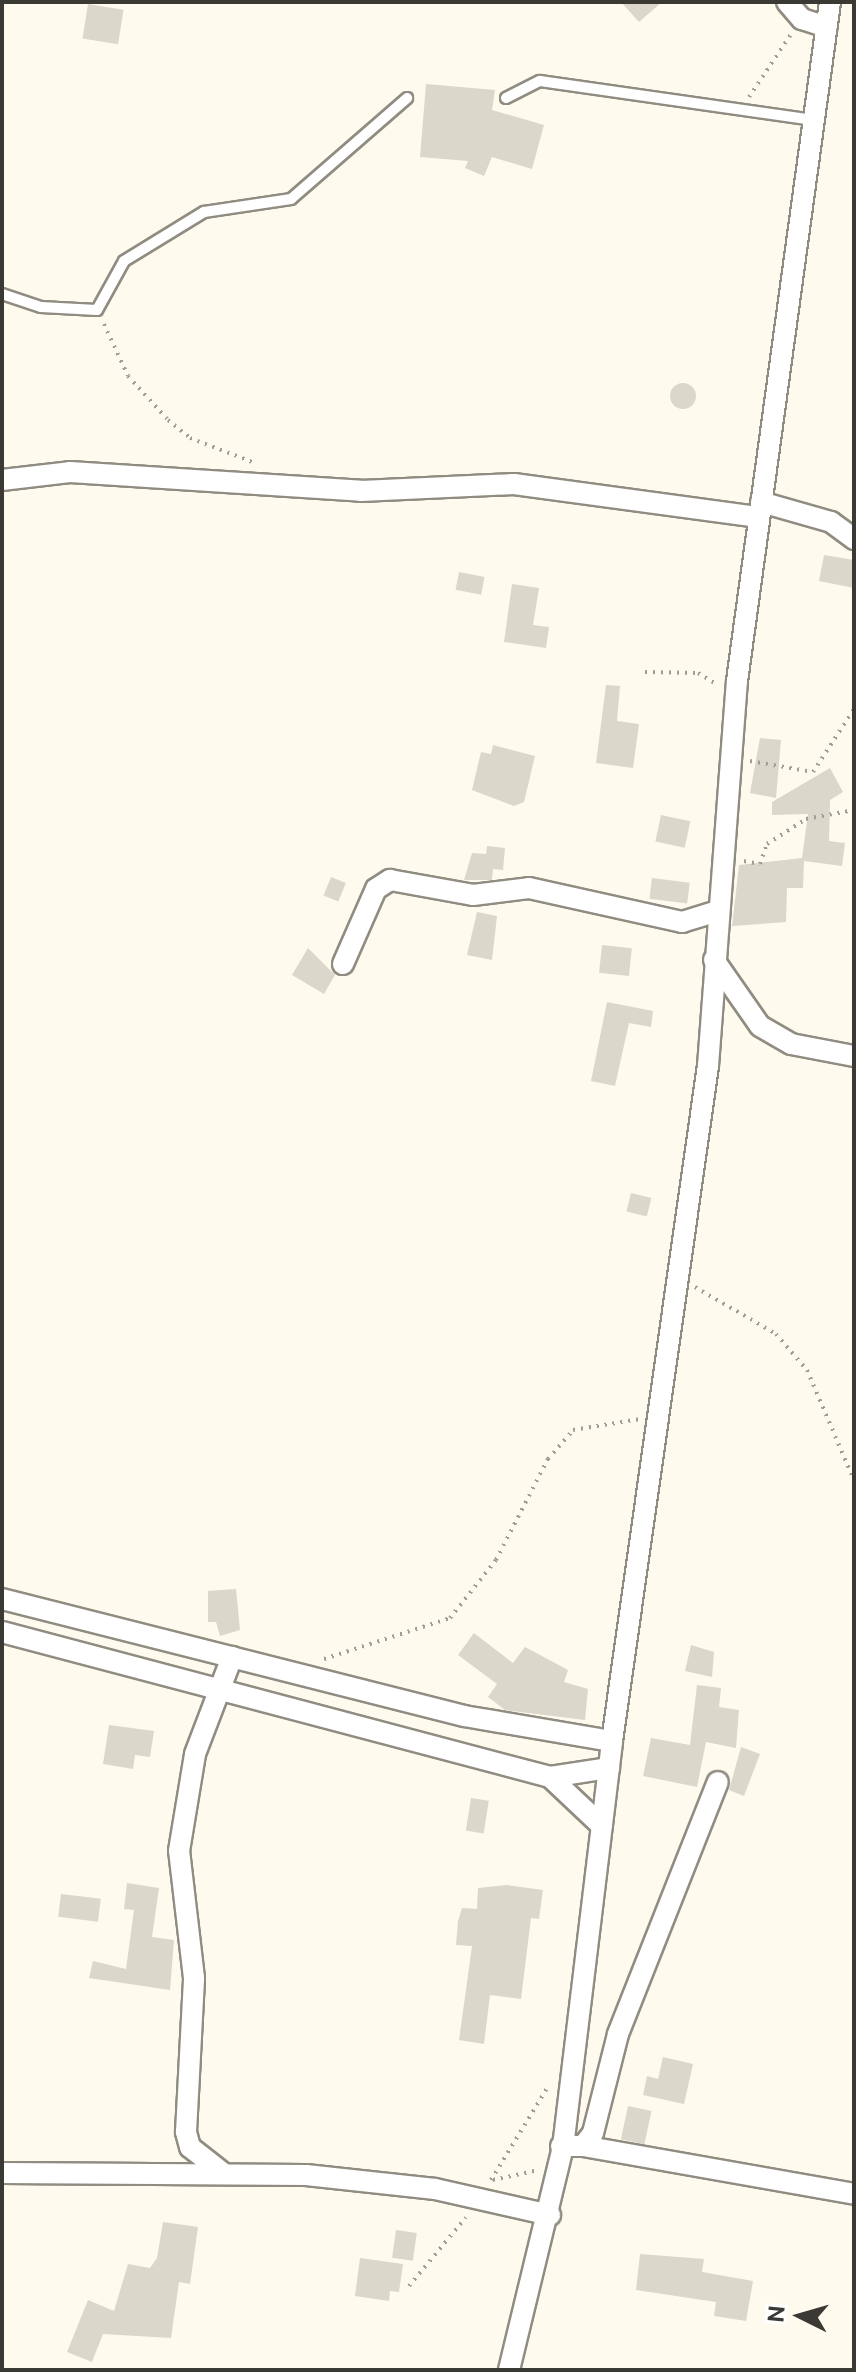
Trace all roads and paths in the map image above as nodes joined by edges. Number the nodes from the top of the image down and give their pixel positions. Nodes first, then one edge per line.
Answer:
1 (787, 2) edge
2 (830, 2) edge
3 (802, 19) junction
4 (827, 27) junction
5 (407, 98) dead end
6 (506, 98) dead end
7 (739, 113) junction
8 (808, 119) junction
9 (2, 294) edge
10 (97, 310) junction
11 (2, 480) edge
12 (276, 483) junction
13 (760, 510) junction
14 (854, 539) edge
15 (645, 672) dead end
16 (737, 681) junction
17 (854, 709) edge
18 (733, 756) junction
19 (854, 810) edge
20 (719, 856) junction
21 (717, 911) junction
22 (714, 960) junction
23 (343, 964) dead end
24 (854, 1056) edge
25 (680, 1279) junction
26 (659, 1410) junction
27 (854, 1480) edge
28 (2, 1599) edge
29 (2, 1632) edge
30 (232, 1657) junction
31 (293, 1673) junction
32 (217, 1692) junction
33 (612, 1741) junction
34 (609, 1768) junction
35 (550, 1777) junction
36 (718, 1782) dead end
37 (602, 1826) junction
38 (552, 2081) dead end
39 (583, 2146) junction
40 (560, 2156) junction
41 (2, 2173) edge
42 (223, 2173) junction
43 (491, 2181) junction
44 (479, 2191) junction
45 (854, 2194) edge
46 (550, 2215) junction
47 (409, 2286) dead end
48 (509, 2370) edge

1 - 3 street
2 - 4 street
3 - 4 street
3 - 7 path
4 - 8 street
5 - 10 lane
6 - 7 lane
7 - 8 lane
8 - 13 street
9 - 10 lane
10 - 12 path
11 - 12 street
12 - 13 street
13 - 14 street
13 - 16 street
15 - 16 path
16 - 18 street
17 - 18 path
18 - 20 street
19 - 20 path
20 - 21 street
21 - 22 street
21 - 23 street
22 - 24 street
22 - 25 street
25 - 26 street
25 - 27 path
26 - 31 path
26 - 33 street
28 - 30 street
29 - 32 street
30 - 31 street
30 - 32 street
31 - 33 street
32 - 35 street
32 - 42 street
33 - 34 street
34 - 35 street
34 - 37 street
35 - 37 street
36 - 39 street
37 - 40 street
38 - 43 path
39 - 40 street
39 - 45 street
40 - 43 path
40 - 46 street
41 - 42 street
42 - 44 street
43 - 44 path
43 - 44 path
44 - 46 street
44 - 47 path
46 - 48 street

